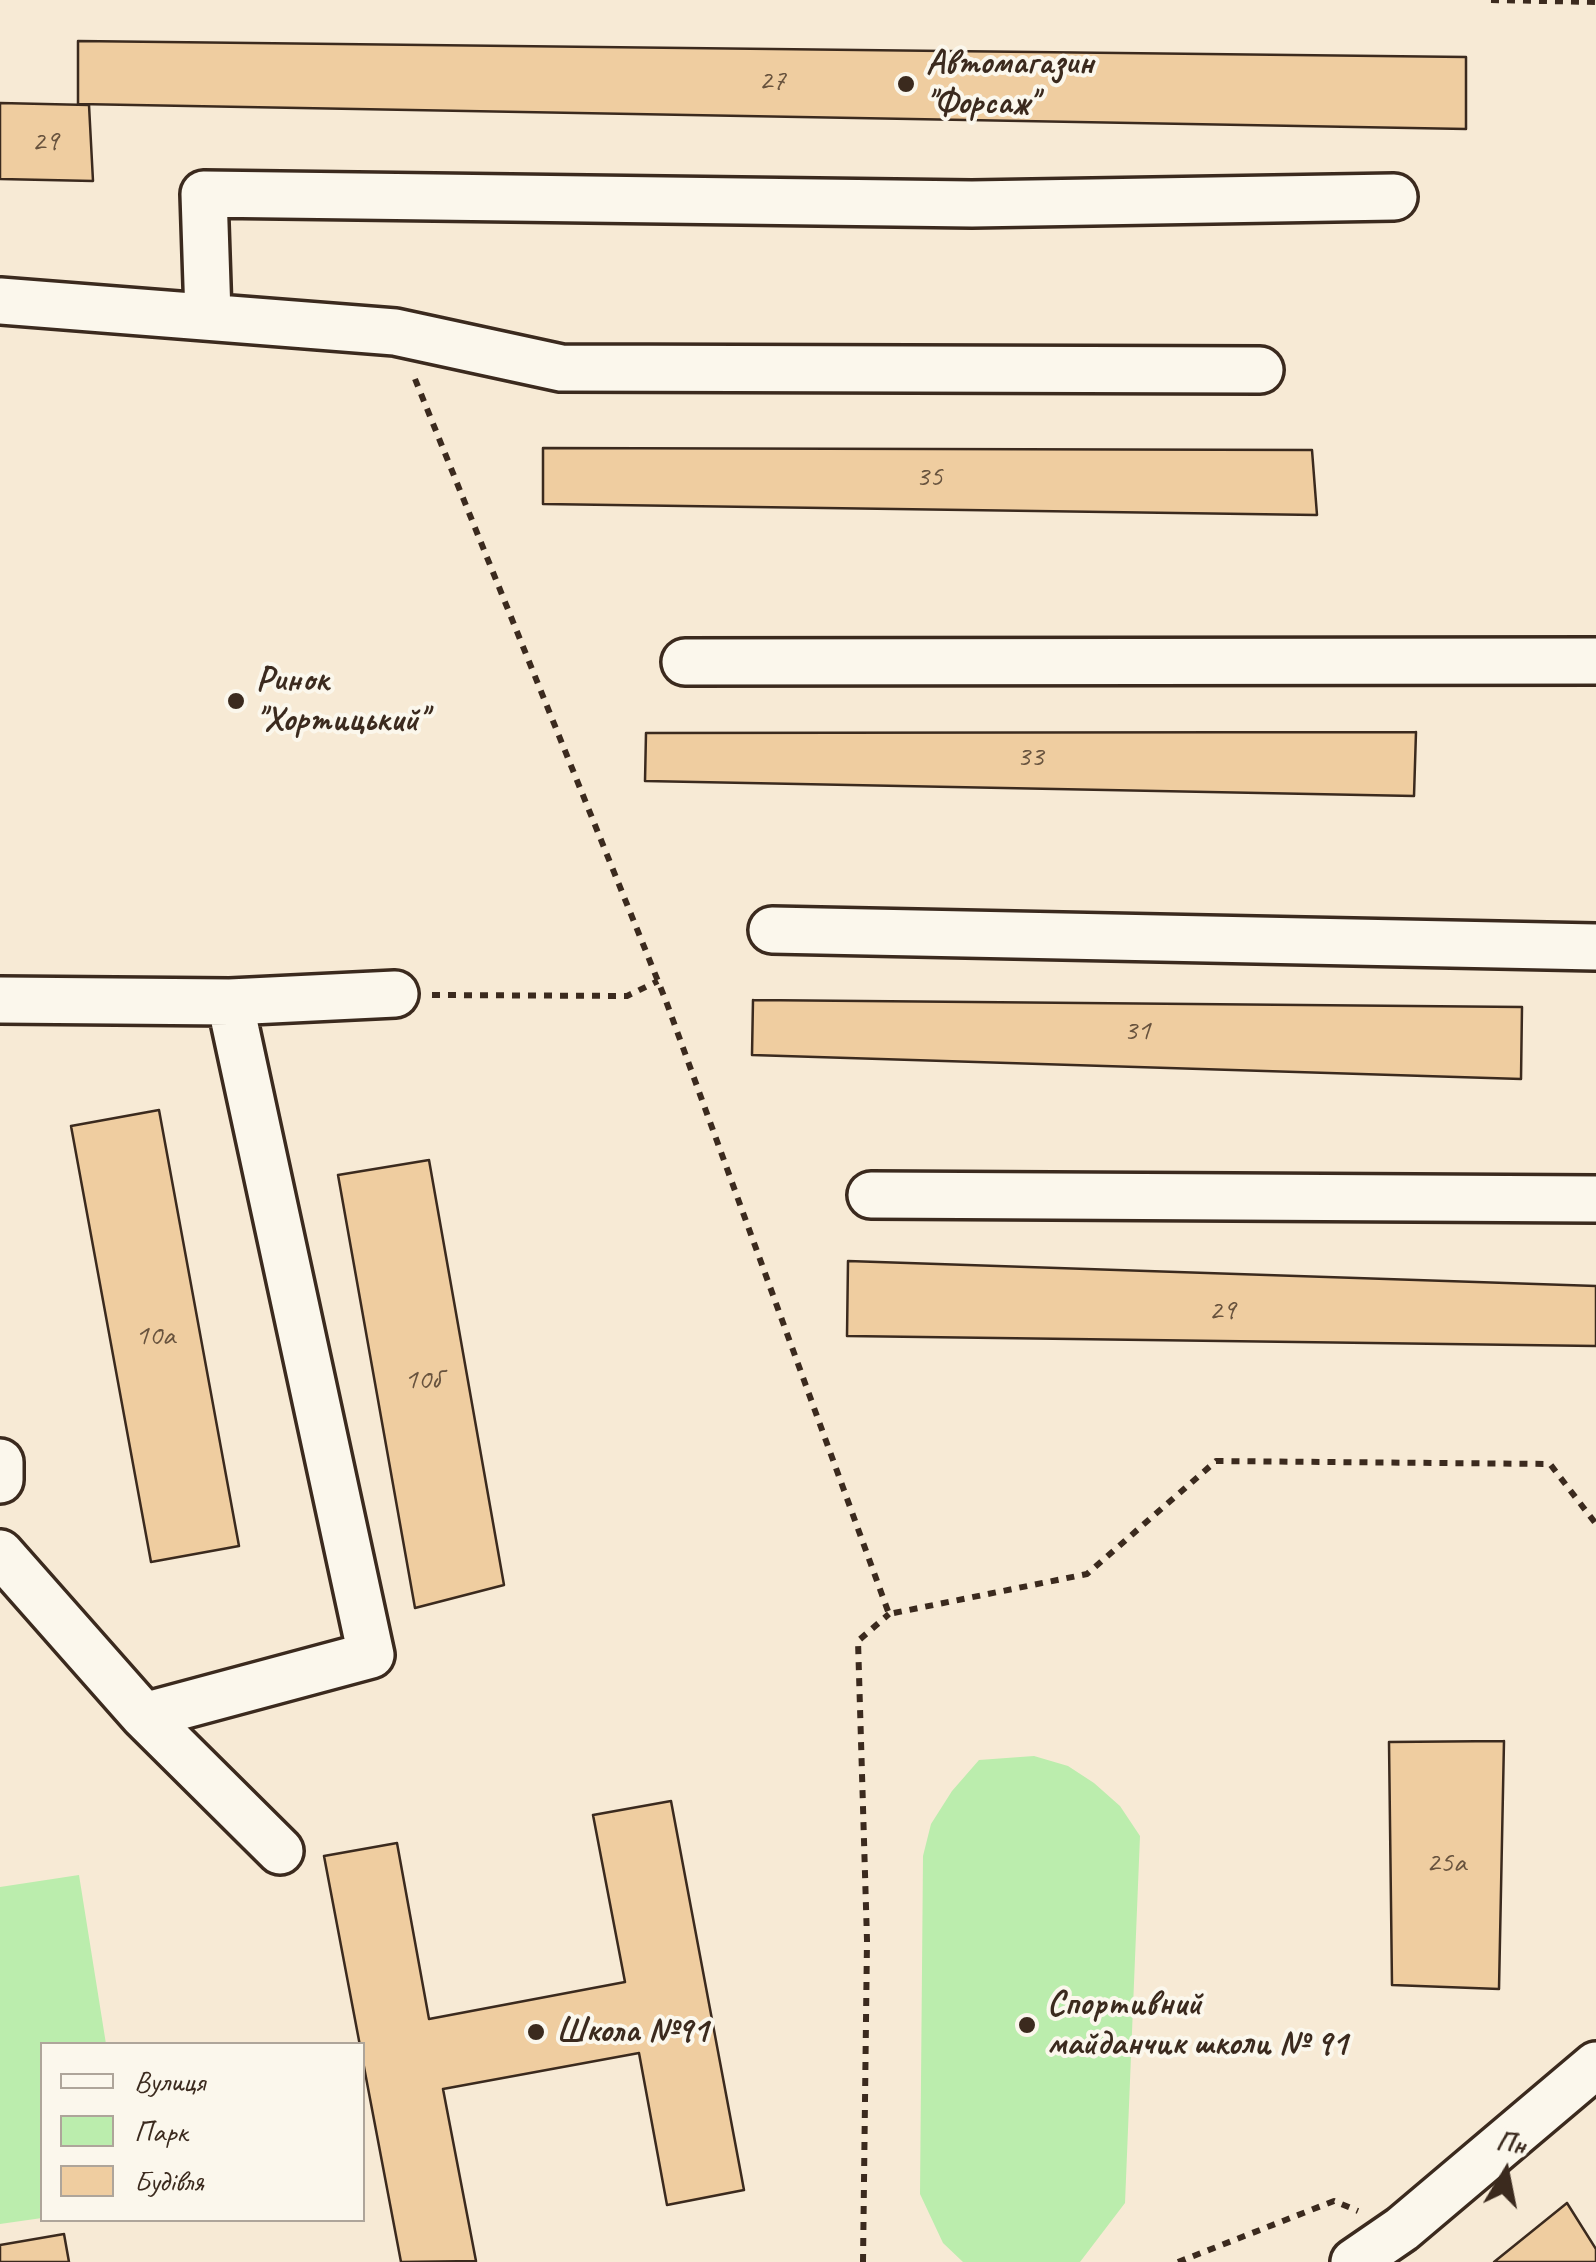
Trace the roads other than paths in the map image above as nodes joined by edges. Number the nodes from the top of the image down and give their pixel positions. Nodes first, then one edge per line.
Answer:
1 (1394, 197) dead end
2 (0, 301) edge
3 (208, 315) junction
4 (1260, 370) dead end
5 (1596, 660) edge
6 (685, 662) dead end
7 (772, 930) dead end
8 (1596, 947) edge
9 (396, 994) road end
10 (0, 1000) edge
11 (230, 1002) junction
12 (871, 1196) dead end
13 (1596, 1199) edge
14 (0, 1462) edge
15 (0, 1480) edge
16 (0, 1553) edge
17 (144, 1716) junction
18 (280, 1851) dead end
19 (1596, 2065) edge
20 (1354, 2262) edge

1 - 3 lane
2 - 3 lane
3 - 4 lane
5 - 6 lane
7 - 8 lane
9 - 11 lane
10 - 11 lane
11 - 17 lane
12 - 13 lane
14 - 15 lane
16 - 17 lane
17 - 18 lane
19 - 20 lane

